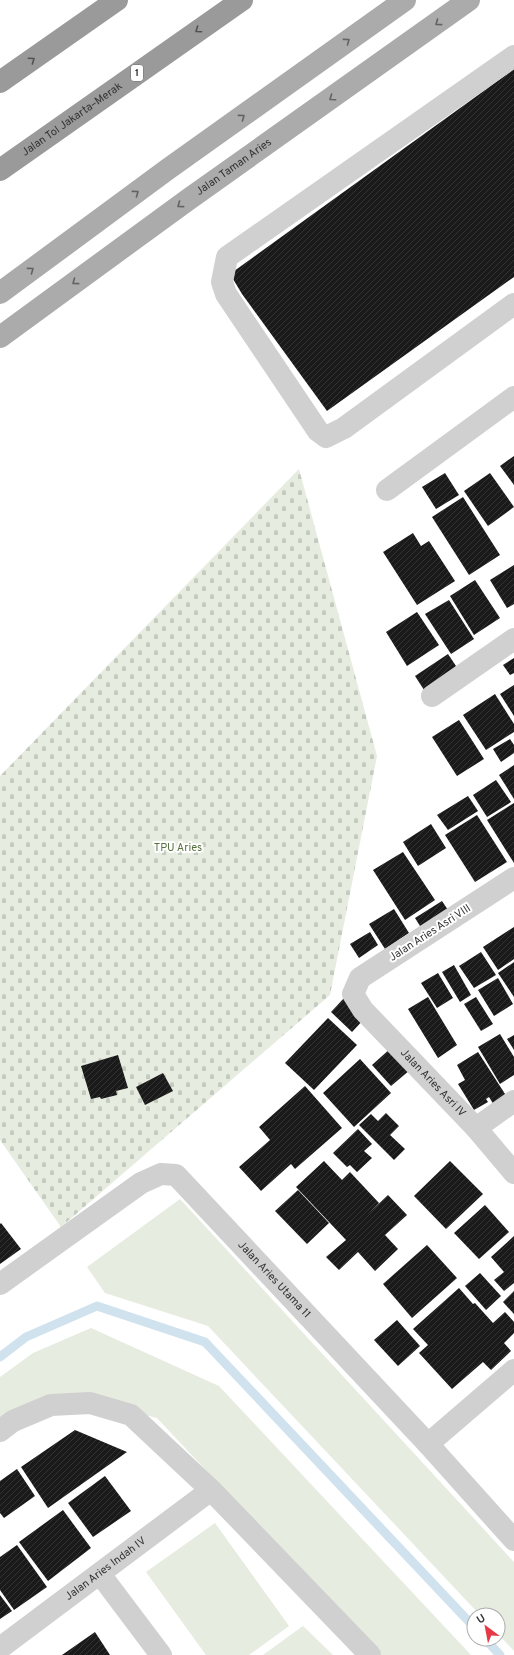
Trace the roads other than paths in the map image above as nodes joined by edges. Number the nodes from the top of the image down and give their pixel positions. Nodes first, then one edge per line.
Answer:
1 (117, 0) edge
2 (242, 0) edge
3 (405, 0) edge
4 (469, 0) edge
5 (514, 56) edge
6 (0, 82) edge
7 (0, 170) edge
8 (0, 292) edge
9 (514, 304) edge
10 (0, 337) edge
11 (514, 397) edge
12 (387, 490) dead end
13 (514, 639) edge
14 (432, 696) dead end
15 (514, 878) edge
16 (353, 994) joint
17 (514, 1101) edge
18 (476, 1128) junction
19 (514, 1172) edge
20 (0, 1284) edge
21 (514, 1370) edge
22 (0, 1431) edge
23 (428, 1444) junction
24 (211, 1490) junction
25 (514, 1540) edge
26 (100, 1574) junction
27 (0, 1648) edge
28 (161, 1655) edge
29 (370, 1655) edge

6 -> 1 highway
2 -> 7 highway, Jalan Tol Jakarta–Merak / 1
8 -> 3 main road
4 -> 10 main road, Jalan Taman Aries
5 - 9 street
11 - 12 street
13 - 14 street
15 - 16 street, Jalan Aries Asri VIII
16 - 18 street, Jalan Aries Asri IV
17 - 18 street
18 - 19 street, Jalan Aries Asri IV
20 - 23 street, Jalan Aries Utama 11
21 - 23 street
22 - 24 street
23 - 25 street, Jalan Aries Utama 11
24 - 26 street, Jalan Aries Indah IV
24 - 29 street
26 - 27 street, Jalan Aries Indah IV
26 - 28 street

